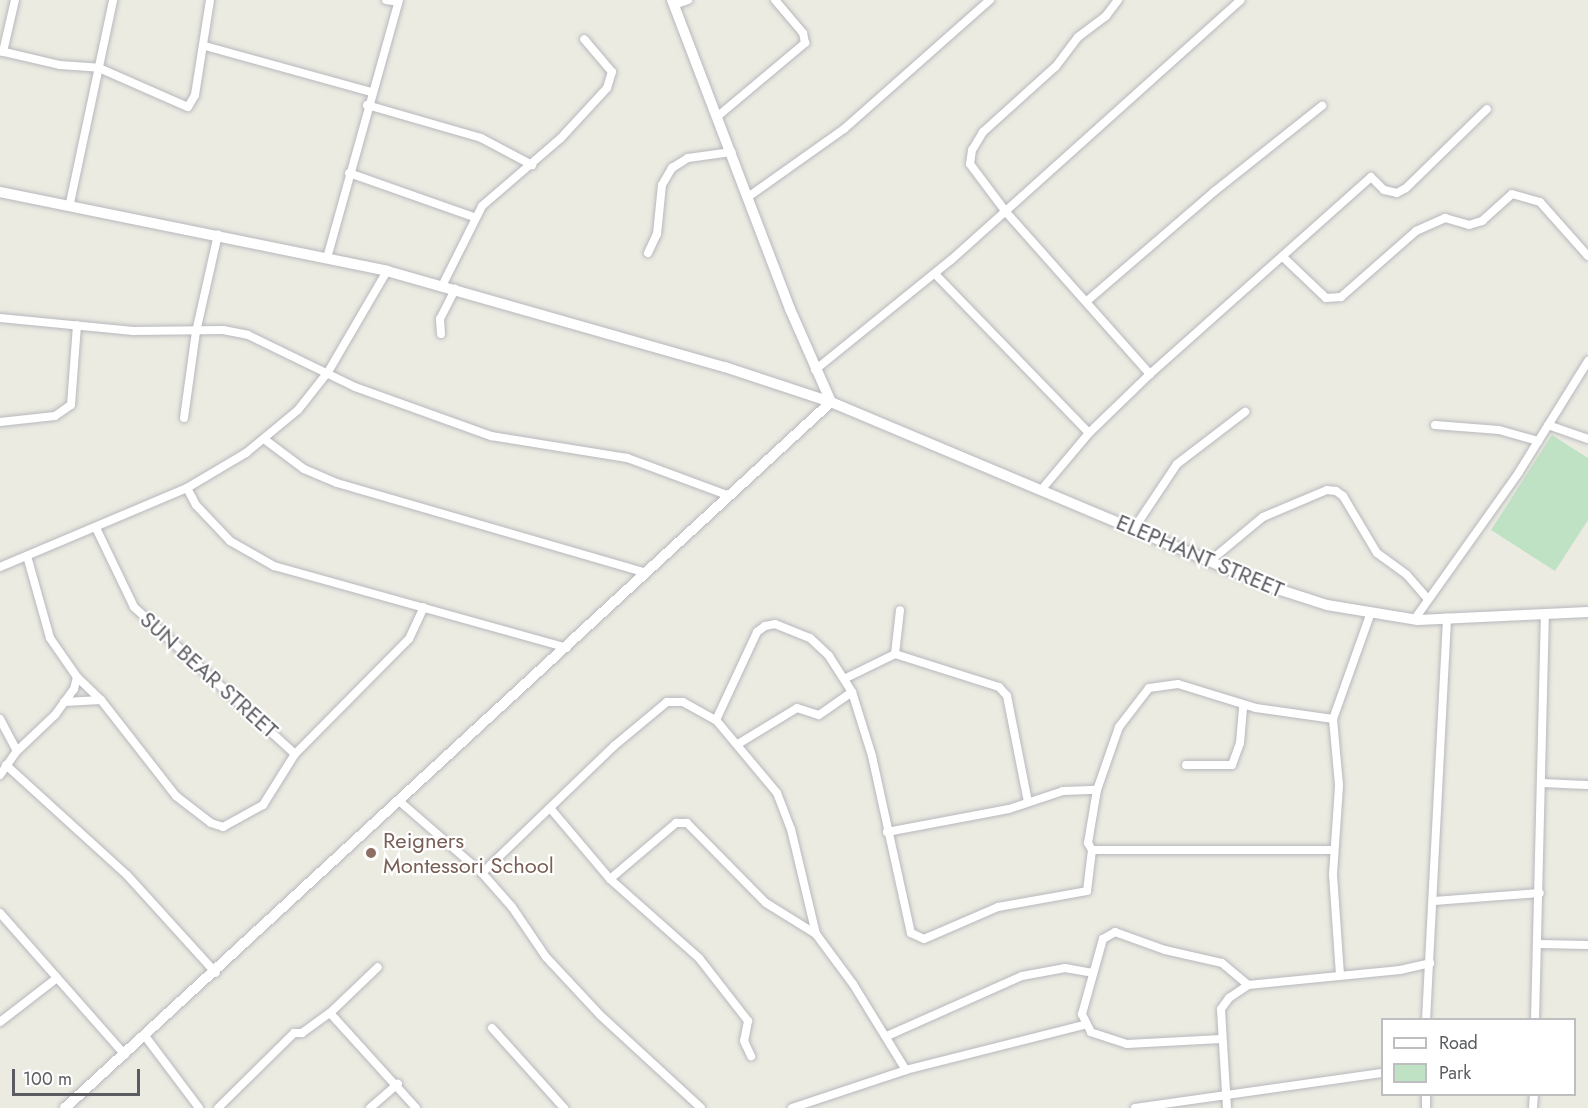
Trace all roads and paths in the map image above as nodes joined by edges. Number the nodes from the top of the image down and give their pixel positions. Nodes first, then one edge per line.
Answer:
1 (15, 0) edge
2 (112, 0) edge
3 (210, 0) edge
4 (386, 0) edge
5 (688, 0) edge
6 (775, 0) edge
7 (990, 0) edge
8 (1118, 0) edge
9 (1241, 0) edge
10 (398, 1) edge
11 (673, 2) edge
12 (584, 39) dead end
13 (205, 46) junction
14 (2, 51) edge
15 (99, 68) junction
16 (371, 92) junction
17 (367, 105) junction
18 (1322, 105) dead end
19 (1487, 109) dead end
20 (718, 116) junction
21 (732, 152) junction
22 (532, 165) junction
23 (349, 173) junction
24 (0, 192) edge
25 (748, 197) junction
26 (70, 203) junction
27 (1006, 212) junction
28 (474, 217) junction
29 (218, 234) junction
30 (648, 254) dead end
31 (1588, 256) edge
32 (327, 258) junction
33 (1284, 258) junction
34 (387, 271) junction
35 (935, 274) junction
36 (442, 286) junction
37 (455, 289) junction
38 (1087, 301) junction
39 (0, 318) edge
40 (77, 325) junction
41 (196, 332) junction
42 (441, 334) dead end
43 (1588, 361) edge
44 (815, 370) junction
45 (328, 372) junction
46 (1150, 374) junction
47 (831, 402) junction
48 (1245, 412) dead end
49 (184, 418) dead end
50 (0, 422) edge
51 (1436, 425) dead end
52 (1548, 425) junction
53 (1089, 432) junction
54 (264, 439) junction
55 (1588, 440) edge
56 (1538, 441) junction
57 (187, 488) junction
58 (1042, 489) junction
59 (727, 495) junction
60 (96, 528) junction
61 (1133, 530) junction
62 (27, 556) junction
63 (1210, 561) junction
64 (0, 567) edge
65 (646, 573) junction
66 (1428, 599) junction
67 (424, 606) junction
68 (900, 610) dead end
69 (1588, 612) edge
70 (1545, 614) junction
71 (1370, 615) junction
72 (1447, 618) junction
73 (1414, 620) junction
74 (567, 648) junction
75 (895, 654) junction
76 (77, 677) junction
77 (846, 678) junction
78 (852, 692) junction
79 (101, 700) junction
80 (64, 702) junction
81 (1243, 705) junction
82 (0, 719) edge
83 (1333, 719) junction
84 (716, 720) junction
85 (738, 744) junction
86 (17, 751) junction
87 (295, 754) junction
88 (6, 765) junction
89 (1186, 765) dead end
90 (0, 775) edge
91 (1542, 783) junction
92 (1588, 785) edge
93 (1097, 790) junction
94 (398, 800) junction
95 (1028, 802) junction
96 (550, 808) junction
97 (887, 832) junction
98 (1092, 850) junction
99 (1334, 850) junction
100 (482, 873) junction
101 (610, 879) junction
102 (1540, 893) junction
103 (1434, 902) junction
104 (0, 914) edge
105 (816, 934) junction
106 (1539, 944) junction
107 (1588, 945) edge
108 (1430, 963) junction
109 (378, 968) dead end
110 (216, 973) junction
111 (1093, 973) junction
112 (1340, 975) junction
113 (57, 978) junction
114 (1248, 985) junction
115 (330, 1013) junction
116 (1426, 1018) edge
117 (1535, 1018) edge
118 (0, 1022) edge
119 (1084, 1026) junction
120 (492, 1028) dead end
121 (145, 1036) junction
122 (887, 1036) junction
123 (1221, 1039) junction
124 (124, 1054) junction
125 (751, 1056) dead end
126 (906, 1070) junction
127 (1381, 1073) edge
128 (398, 1084) junction
129 (1225, 1096) junction
130 (65, 1108) edge
131 (199, 1108) edge
132 (218, 1108) edge
133 (370, 1108) edge
134 (416, 1108) edge
135 (564, 1108) edge
136 (701, 1108) edge
137 (792, 1108) edge
138 (1135, 1108) edge
139 (1227, 1108) edge

1 - 14 street
2 - 15 street
3 - 13 street
4 - 10 street
5 - 11 street
6 - 20 street
7 - 25 street
8 - 27 street
9 - 27 street
10 - 16 street
11 - 20 main road
12 - 22 street
13 - 15 street
13 - 16 street
14 - 15 street
15 - 26 street
16 - 17 street
17 - 22 street
17 - 23 street
18 - 38 street
19 - 33 street
20 - 21 main road
21 - 25 main road
21 - 30 street
22 - 28 street
23 - 28 street
23 - 32 street
24 - 26 main road, ELEPHANT STREET
25 - 44 main road
26 - 29 main road, ELEPHANT STREET
27 - 35 street
27 - 38 street
28 - 36 street
29 - 32 main road, ELEPHANT STREET
29 - 41 street
31 - 33 street
32 - 34 main road, ELEPHANT STREET
33 - 46 street
34 - 36 main road, ELEPHANT STREET
34 - 45 street
35 - 44 street
35 - 53 street
36 - 37 main road, ELEPHANT STREET
37 - 42 street
37 - 47 main road, ELEPHANT STREET
38 - 46 street
39 - 40 street
40 - 41 street
40 - 50 street
41 - 45 street
41 - 49 street
43 - 52 street
44 - 47 main road
45 - 54 street
45 - 59 street
46 - 53 street
47 - 58 main road, ELEPHANT STREET
47 - 59 main road
48 - 61 street
51 - 56 street
52 - 55 street
52 - 56 street
53 - 58 street
54 - 57 street
54 - 65 street
56 - 66 street
57 - 60 street
57 - 67 street
58 - 61 main road, ELEPHANT STREET
59 - 65 main road
60 - 62 street
60 - 87 street, SUN BEAR STREET
61 - 63 main road, ELEPHANT STREET
62 - 64 street
62 - 76 street
63 - 66 street
63 - 71 main road, ELEPHANT STREET
65 - 74 main road
66 - 73 street
67 - 74 street
67 - 87 street
68 - 75 street
69 - 70 main road, ELEPHANT STREET
70 - 72 main road, ELEPHANT STREET
70 - 91 street
71 - 73 main road, ELEPHANT STREET
71 - 83 street
72 - 73 main road, ELEPHANT STREET
72 - 103 street
74 - 94 main road
75 - 77 street
75 - 95 street
76 - 79 street
76 - 80 street
77 - 78 street
77 - 84 street
78 - 85 street
78 - 97 street
79 - 80 street
79 - 87 street
80 - 86 street
81 - 83 street
81 - 89 street
81 - 93 street
82 - 86 street
83 - 99 street
84 - 85 street
84 - 96 street
85 - 105 street
86 - 88 street
88 - 90 street
88 - 110 street
91 - 92 street
91 - 102 street
93 - 95 street
93 - 98 street
94 - 100 street
94 - 110 main road
95 - 97 street
96 - 100 street
96 - 101 street
97 - 98 street
98 - 99 street
99 - 112 street
100 - 136 street
101 - 105 street
101 - 125 street
102 - 103 street
102 - 106 street
103 - 108 street
104 - 113 street
105 - 122 street
106 - 107 street
106 - 117 street
108 - 112 street
108 - 116 street
109 - 115 street
110 - 121 main road
111 - 114 street
111 - 119 street
111 - 122 street
112 - 114 street
113 - 118 street
113 - 124 street
114 - 123 street
115 - 128 street
115 - 132 street
119 - 123 street
119 - 126 street
120 - 135 street
121 - 124 main road
121 - 131 street
122 - 126 street
123 - 129 street
124 - 130 main road
126 - 137 street
127 - 129 street
128 - 133 street
128 - 134 street
129 - 138 street
129 - 139 street

